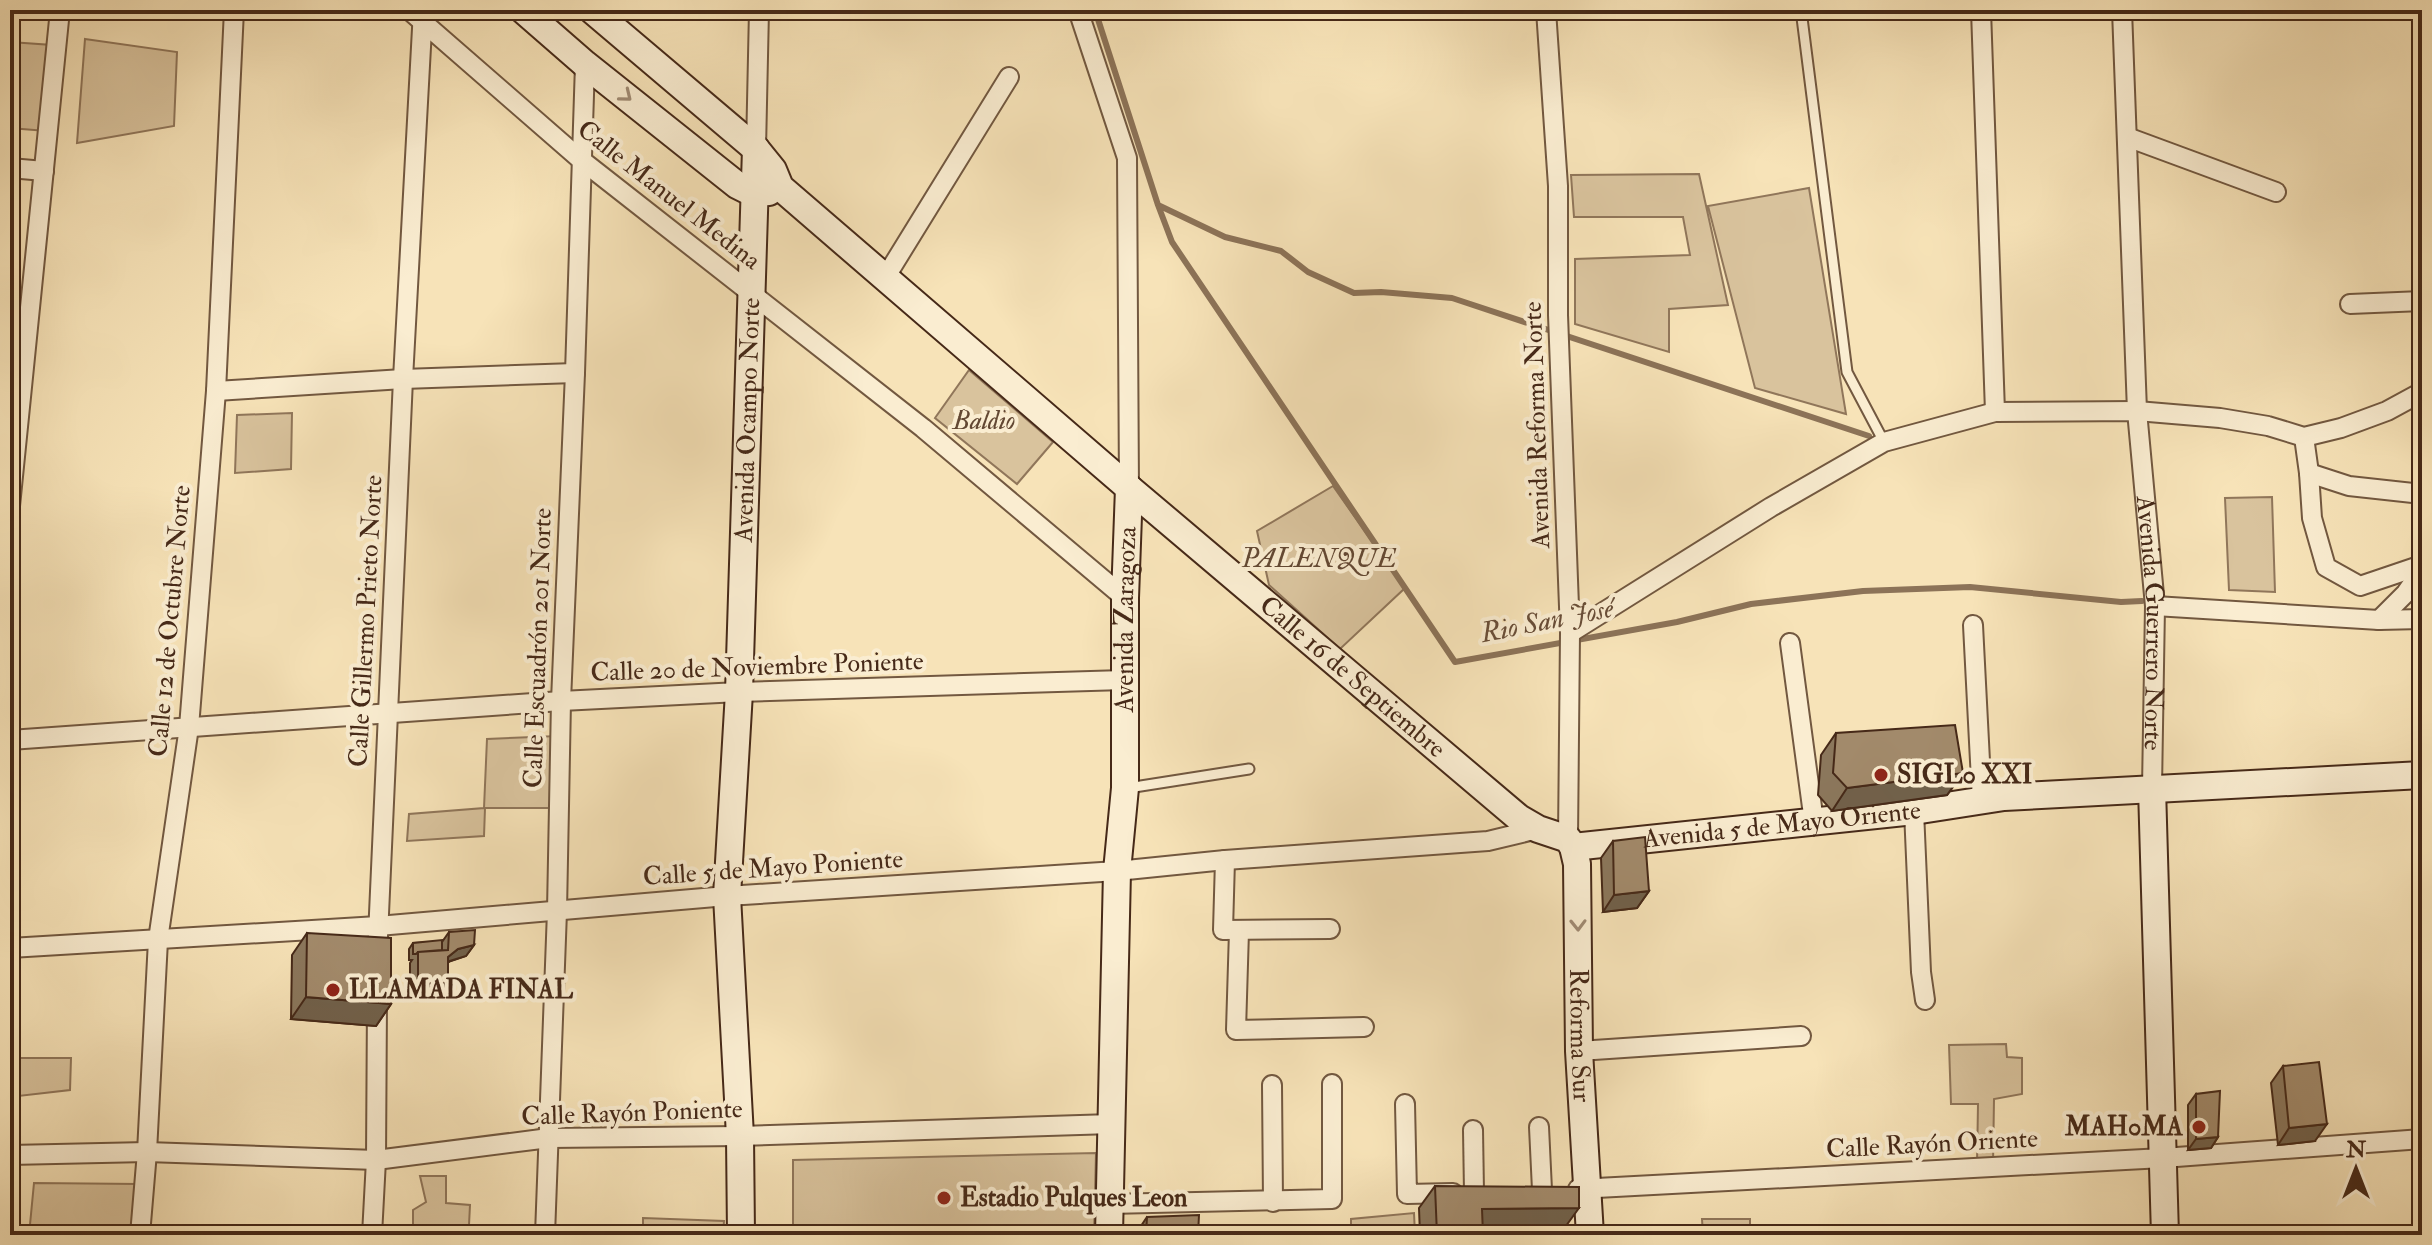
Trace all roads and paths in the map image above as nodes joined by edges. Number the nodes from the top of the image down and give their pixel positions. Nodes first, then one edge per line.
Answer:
1 (60, 10) edge
2 (234, 10) edge
3 (523, 10) edge
4 (592, 10) edge
5 (759, 10) edge
6 (1078, 10) edge
7 (1546, 10) edge
8 (1801, 10) edge
9 (1981, 10) edge
10 (2122, 10) edge
11 (418, 14) edge
12 (585, 64) junction
13 (1009, 77) dead end
14 (2127, 137) junction
15 (756, 149) junction
16 (580, 159) junction
17 (10, 168) edge
18 (44, 171) junction
19 (780, 187) junction
20 (2276, 192) dead end
21 (753, 193) junction
22 (885, 278) junction
23 (750, 292) junction
24 (2422, 301) edge
25 (2350, 304) dead end
26 (575, 373) junction
27 (403, 379) junction
28 (216, 391) junction
29 (2422, 392) edge
30 (2137, 411) junction
31 (1995, 412) junction
32 (2304, 437) junction
33 (1884, 442) junction
34 (2309, 473) junction
35 (1129, 488) junction
36 (2422, 494) edge
37 (10, 506) edge
38 (2422, 568) edge
39 (1125, 598) junction
40 (2155, 606) junction
41 (2422, 619) edge
42 (2379, 620) junction
43 (1973, 625) dead end
44 (1570, 633) junction
45 (1790, 643) dead end
46 (1124, 680) junction
47 (739, 692) junction
48 (561, 701) junction
49 (389, 713) junction
50 (189, 727) junction
51 (10, 740) edge
52 (1249, 769) dead end
53 (2422, 775) edge
54 (1125, 788) junction
55 (2152, 788) junction
56 (1982, 800) junction
57 (1914, 811) junction
58 (1814, 822) junction
59 (1538, 829) junction
60 (1571, 843) junction
61 (1225, 860) junction
62 (1117, 871) junction
63 (727, 896) junction
64 (557, 911) junction
65 (378, 926) junction
66 (1330, 929) dead end
67 (1239, 931) junction
68 (158, 940) junction
69 (10, 948) edge
70 (377, 957) edge
71 (377, 988) edge
72 (1925, 1000) dead end
73 (1364, 1027) dead end
74 (1801, 1036) dead end
75 (1579, 1051) junction
76 (1332, 1084) dead end
77 (1272, 1085) dead end
78 (1405, 1104) dead end
79 (1112, 1124) junction
80 (1539, 1127) dead end
81 (1473, 1130) dead end
82 (740, 1136) junction
83 (549, 1138) junction
84 (2422, 1139) edge
85 (147, 1152) junction
86 (10, 1155) edge
87 (2163, 1158) junction
88 (376, 1160) junction
89 (1588, 1189) junction
90 (1273, 1202) junction
91 (1109, 1204) junction
92 (140, 1235) edge
93 (372, 1235) edge
94 (545, 1235) edge
95 (741, 1235) edge
96 (1109, 1235) edge
97 (1590, 1235) edge
98 (2165, 1235) edge

1 - 18 street
2 - 28 street, Calle 12 de Octubre Norte
3 - 12 main road
4 - 15 main road, Calle 16 de Septiembre
5 - 15 street
6 - 35 street, Avenida Zaragoza
7 - 44 street, Avenida Reforma Norte
8 - 33 lane
9 - 31 street
10 - 14 street, Avenida Guerrero Norte
11 - 16 street, Calle Manuel Medina
11 - 27 street, Calle Gillermo Prieto Norte
12 - 16 street, Calle Escuadrón 201 Norte
12 -> 21 main road
13 - 22 street
14 - 20 street
14 - 30 street, Avenida Guerrero Norte
15 - 19 main road, Calle 16 de Septiembre
15 - 21 main road, Avenida Ocampo Norte
16 - 23 street, Calle Manuel Medina
16 - 26 street, Calle Escuadrón 201 Norte
17 - 18 street
18 - 37 street
19 - 21 main road
19 - 22 main road, Calle 16 de Septiembre
21 - 23 main road, Avenida Ocampo Norte
22 - 35 main road, Calle 16 de Septiembre
23 - 39 street, Calle Manuel Medina
23 - 47 main road, Avenida Ocampo Norte
24 - 25 street
26 - 27 street
26 - 48 street, Calle Escuadrón 201 Norte
27 - 28 street
27 - 49 street, Calle Gillermo Prieto Norte
28 - 50 street, Calle 12 de Octubre Norte
29 - 32 street
30 - 31 street
30 - 32 street
30 - 40 street, Avenida Guerrero Norte
31 - 33 street
32 - 34 street
33 - 44 street
34 - 36 street
34 - 38 street
35 - 39 main road, Avenida Zaragoza
35 - 59 main road, Calle 16 de Septiembre
38 - 42 street
39 - 46 main road, Avenida Zaragoza
40 - 42 street
40 - 55 street, Avenida Guerrero Norte
41 - 42 street
43 - 56 street
44 - 60 street, Avenida Reforma Norte
45 - 58 street
46 - 47 street, Calle 20 de Noviembre Poniente
46 - 54 main road, Avenida Zaragoza
47 - 48 street, Calle 20 de Noviembre Poniente
47 - 63 main road
48 - 49 street, Calle 20 de Noviembre Poniente
48 - 64 street, Calle Escuadrón 201 Norte
49 - 50 street, Calle 20 de Noviembre Poniente
49 - 65 street, Calle Gillermo Prieto Norte
50 - 51 street, Calle 20 de Noviembre Poniente
50 - 68 street, Calle 12 de Octubre Norte
52 - 54 lane
53 - 55 main road, Avenida 5 de Mayo Oriente
54 - 62 main road, Avenida Zaragoza
55 - 56 main road, Avenida 5 de Mayo Oriente
55 - 87 main road, Avenida Guerrero Norte
56 - 57 main road, Avenida 5 de Mayo Oriente
57 - 58 main road, Avenida 5 de Mayo Oriente
57 - 72 street
58 - 60 main road, Avenida 5 de Mayo Oriente
59 - 60 main road, Calle 16 de Septiembre
59 - 61 street, Calle 5 de Mayo Poniente
60 -> 75 main road, Reforma Sur
61 - 62 street, Calle 5 de Mayo Poniente
61 - 67 street
62 - 63 street, Calle 5 de Mayo Poniente
62 - 79 main road, Avenida Zaragoza
63 - 64 street, Calle 5 de Mayo Poniente
63 - 82 main road
64 - 65 street, Calle 5 de Mayo Poniente
64 - 83 street, Calle Escuadrón 201 Norte
65 - 68 street, Calle 5 de Mayo Poniente
65 - 70 street, Calle Gillermo Prieto Norte
66 - 67 street
67 - 73 street
68 - 69 street, Calle 5 de Mayo Poniente
68 - 85 street, Calle 12 de Octubre Norte
71 - 88 street
74 - 75 street
75 - 89 main road, Reforma Sur
76 - 90 street
77 - 90 street
78 - 81 street
79 - 82 street, Calle Rayón Poniente
79 - 91 main road, Avenida Zaragoza
80 - 89 street, Calle Rayón Oriente
82 - 83 street, Calle Rayón Poniente
82 - 95 main road
83 - 88 street, Calle Rayón Poniente
83 - 94 street, Calle Escuadrón 201 Norte
84 - 87 street, Calle Rayón Oriente
85 - 86 street, Calle Rayón Poniente
85 - 88 street, Calle Rayón Poniente
85 - 92 street, Calle 12 de Octubre Norte
87 - 89 street, Calle Rayón Oriente
87 - 98 main road, Avenida Guerrero Norte
88 - 93 street
89 - 97 main road, Reforma Sur
90 - 91 street
91 - 96 main road, Avenida Zaragoza

